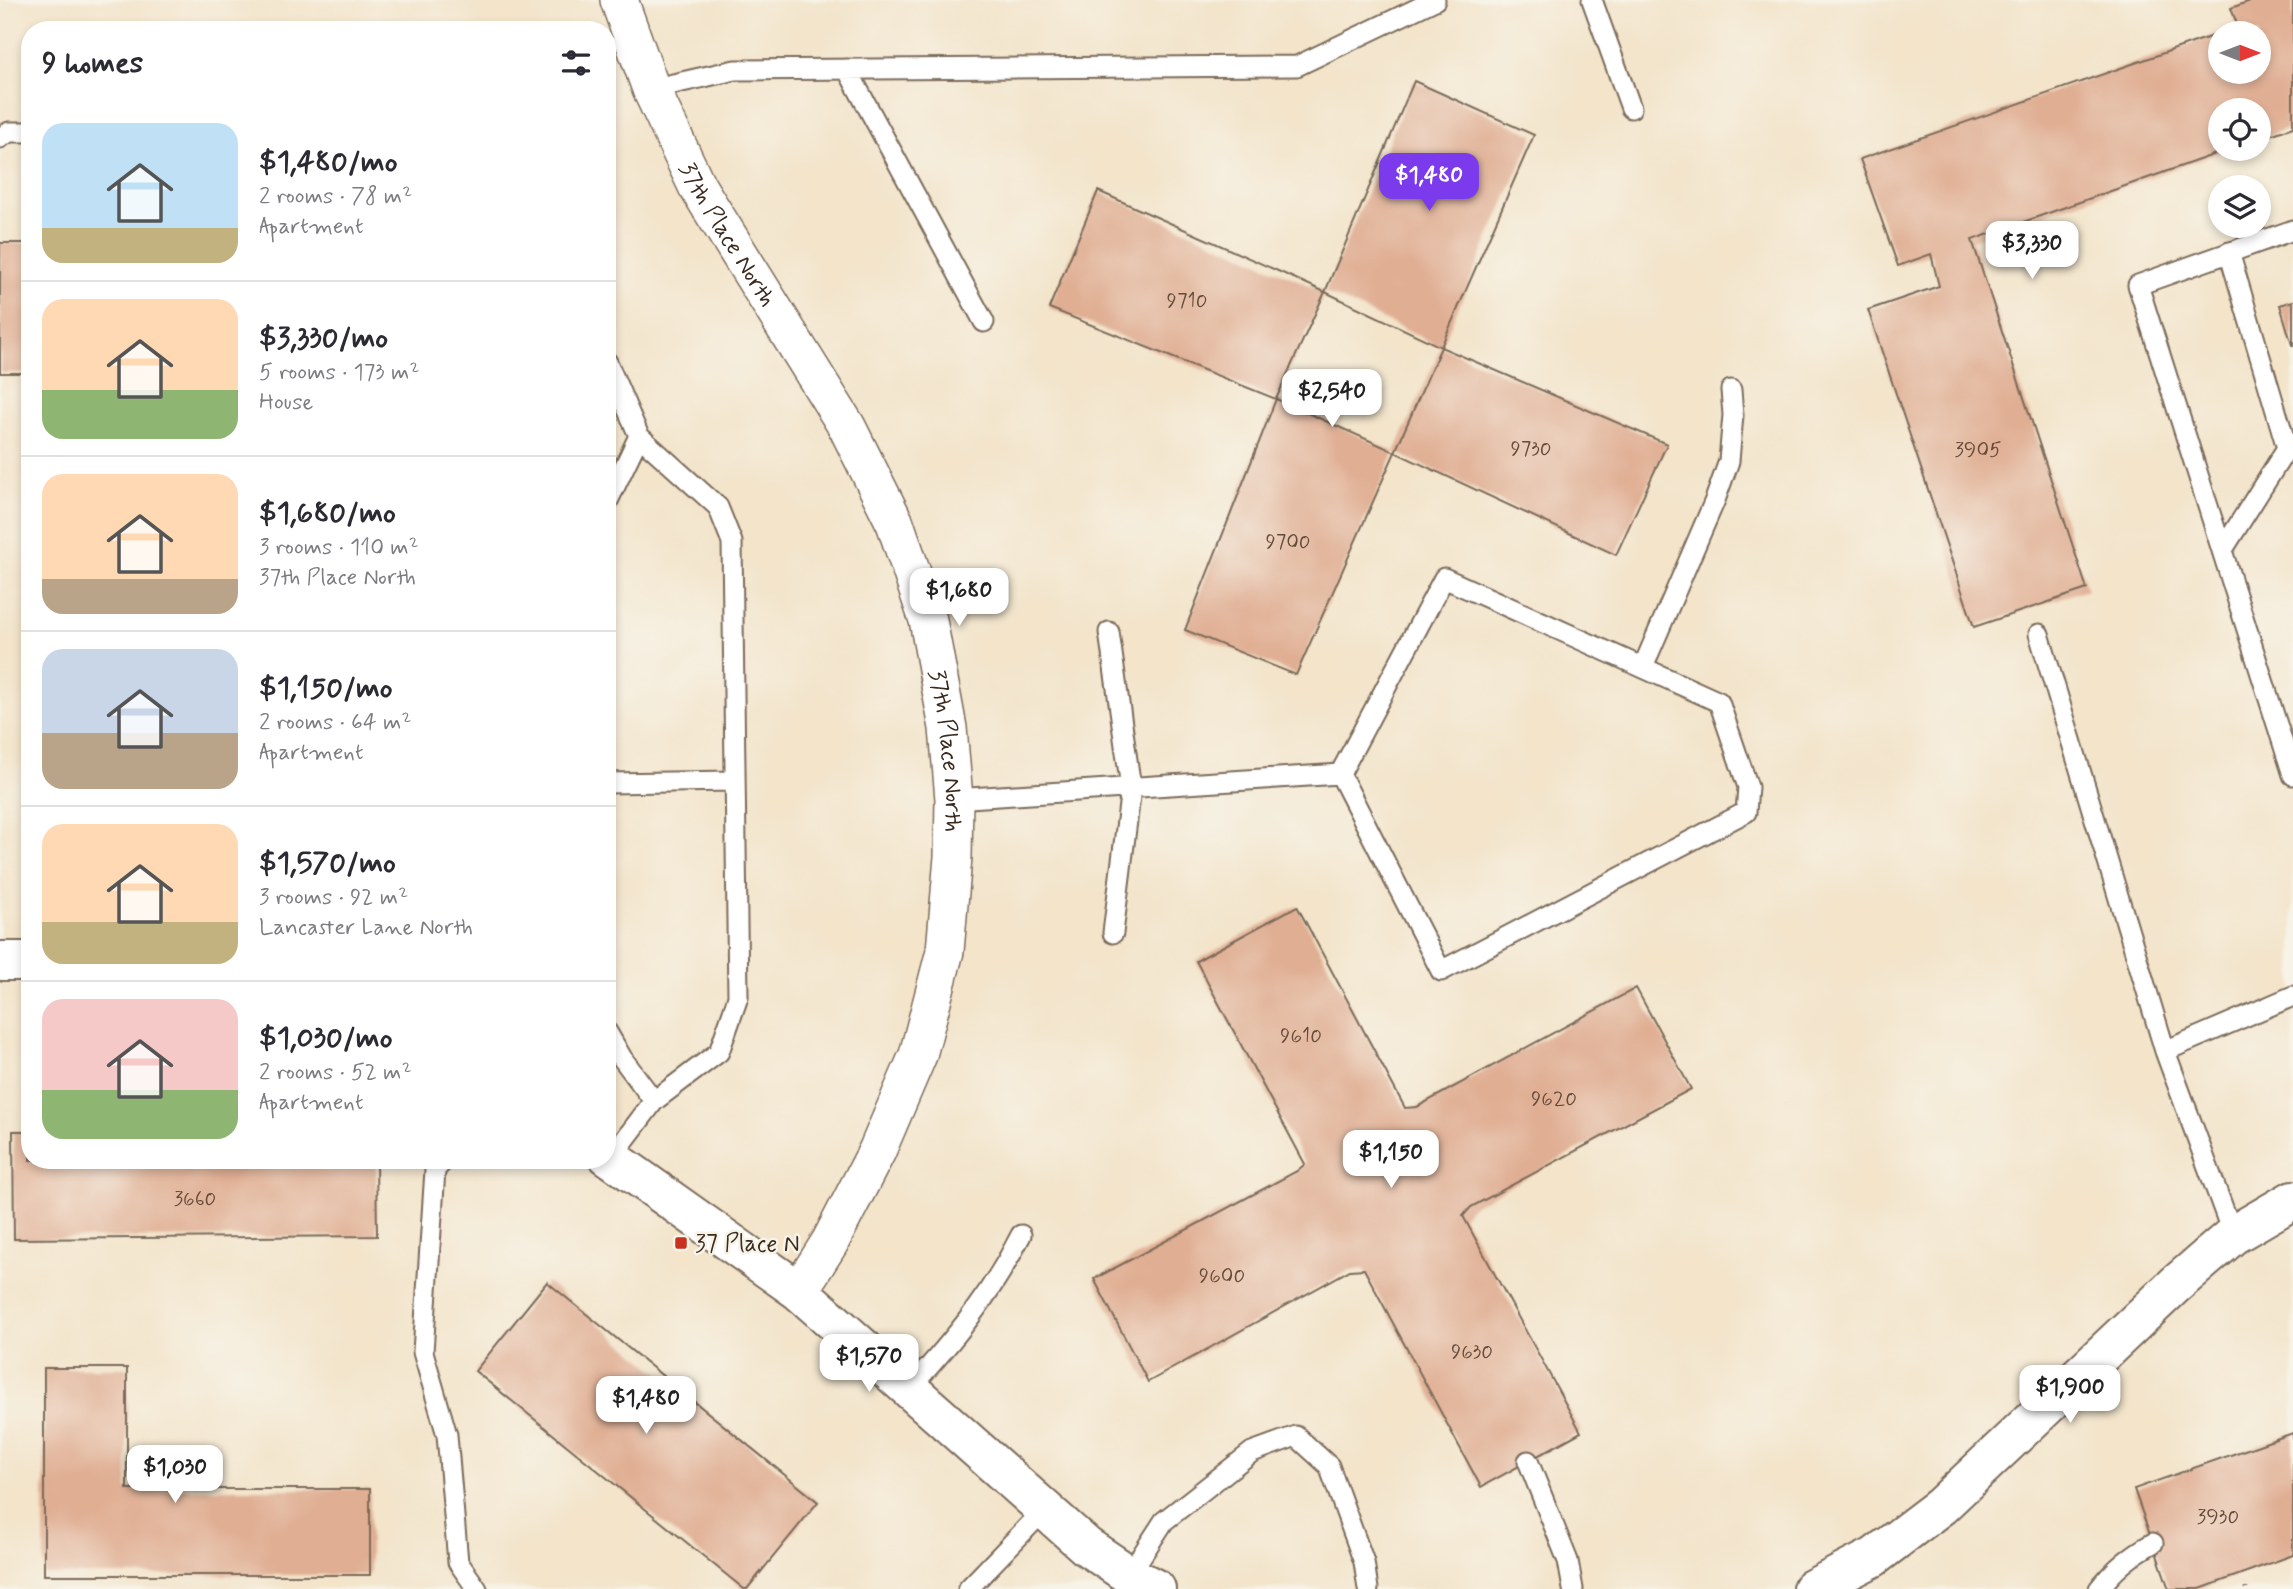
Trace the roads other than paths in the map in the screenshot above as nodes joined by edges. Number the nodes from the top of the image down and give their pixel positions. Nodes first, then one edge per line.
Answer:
1 (619, 0) edge
2 (1434, 0) edge
3 (1592, 0) edge
4 (847, 69) junction
5 (650, 89) junction
6 (1631, 108) dead end
7 (3, 132) edge
8 (21, 132) edge
9 (2293, 230) edge
10 (2228, 252) junction
11 (984, 322) dead end
12 (616, 383) edge
13 (1731, 390) dead end
14 (639, 436) junction
15 (616, 484) edge
16 (2222, 551) junction
17 (1109, 632) dead end
18 (2039, 634) dead end
19 (1643, 667) junction
20 (1340, 774) junction
21 (2293, 775) edge
22 (735, 781) junction
23 (616, 783) edge
24 (1131, 788) junction
25 (954, 799) junction
26 (1113, 933) dead end
27 (0, 961) edge
28 (21, 961) edge
29 (2293, 996) edge
30 (616, 1048) edge
31 (2165, 1051) junction
32 (654, 1101) junction
33 (616, 1147) edge
34 (616, 1161) edge
35 (436, 1169) edge
36 (2293, 1200) edge
37 (1021, 1235) dead end
38 (2233, 1235) junction
39 (799, 1292) junction
40 (909, 1389) junction
41 (1528, 1461) dead end
42 (1045, 1510) junction
43 (2153, 1543) dead end
44 (1143, 1582) edge
45 (477, 1589) edge
46 (968, 1589) edge
47 (1368, 1589) edge
48 (1573, 1589) edge
49 (1812, 1589) edge
50 (2099, 1589) edge

1 - 5 street, 37th Place North
2 - 4 lane
3 - 6 lane
4 - 5 lane
4 - 11 lane
5 - 25 street, 37th Place North
7 - 8 lane
9 - 10 lane
10 - 16 lane
10 - 16 lane
12 - 14 lane
13 - 19 lane
14 - 15 lane
14 - 22 lane
16 - 21 lane
17 - 24 lane
18 - 31 lane
19 - 20 lane
19 - 20 lane
20 - 24 lane
22 - 23 lane
22 - 32 lane
24 - 25 lane
24 - 26 lane
25 - 39 street, 37th Place North
27 - 28 street
29 - 31 lane
30 - 32 lane
31 - 38 lane
32 - 33 lane
34 - 39 street
35 - 45 lane
36 - 38 street
37 - 40 lane
38 - 49 street
39 - 40 street
40 - 42 street
41 - 48 lane
42 - 44 street
42 - 46 lane
43 - 50 lane
44 - 47 lane

